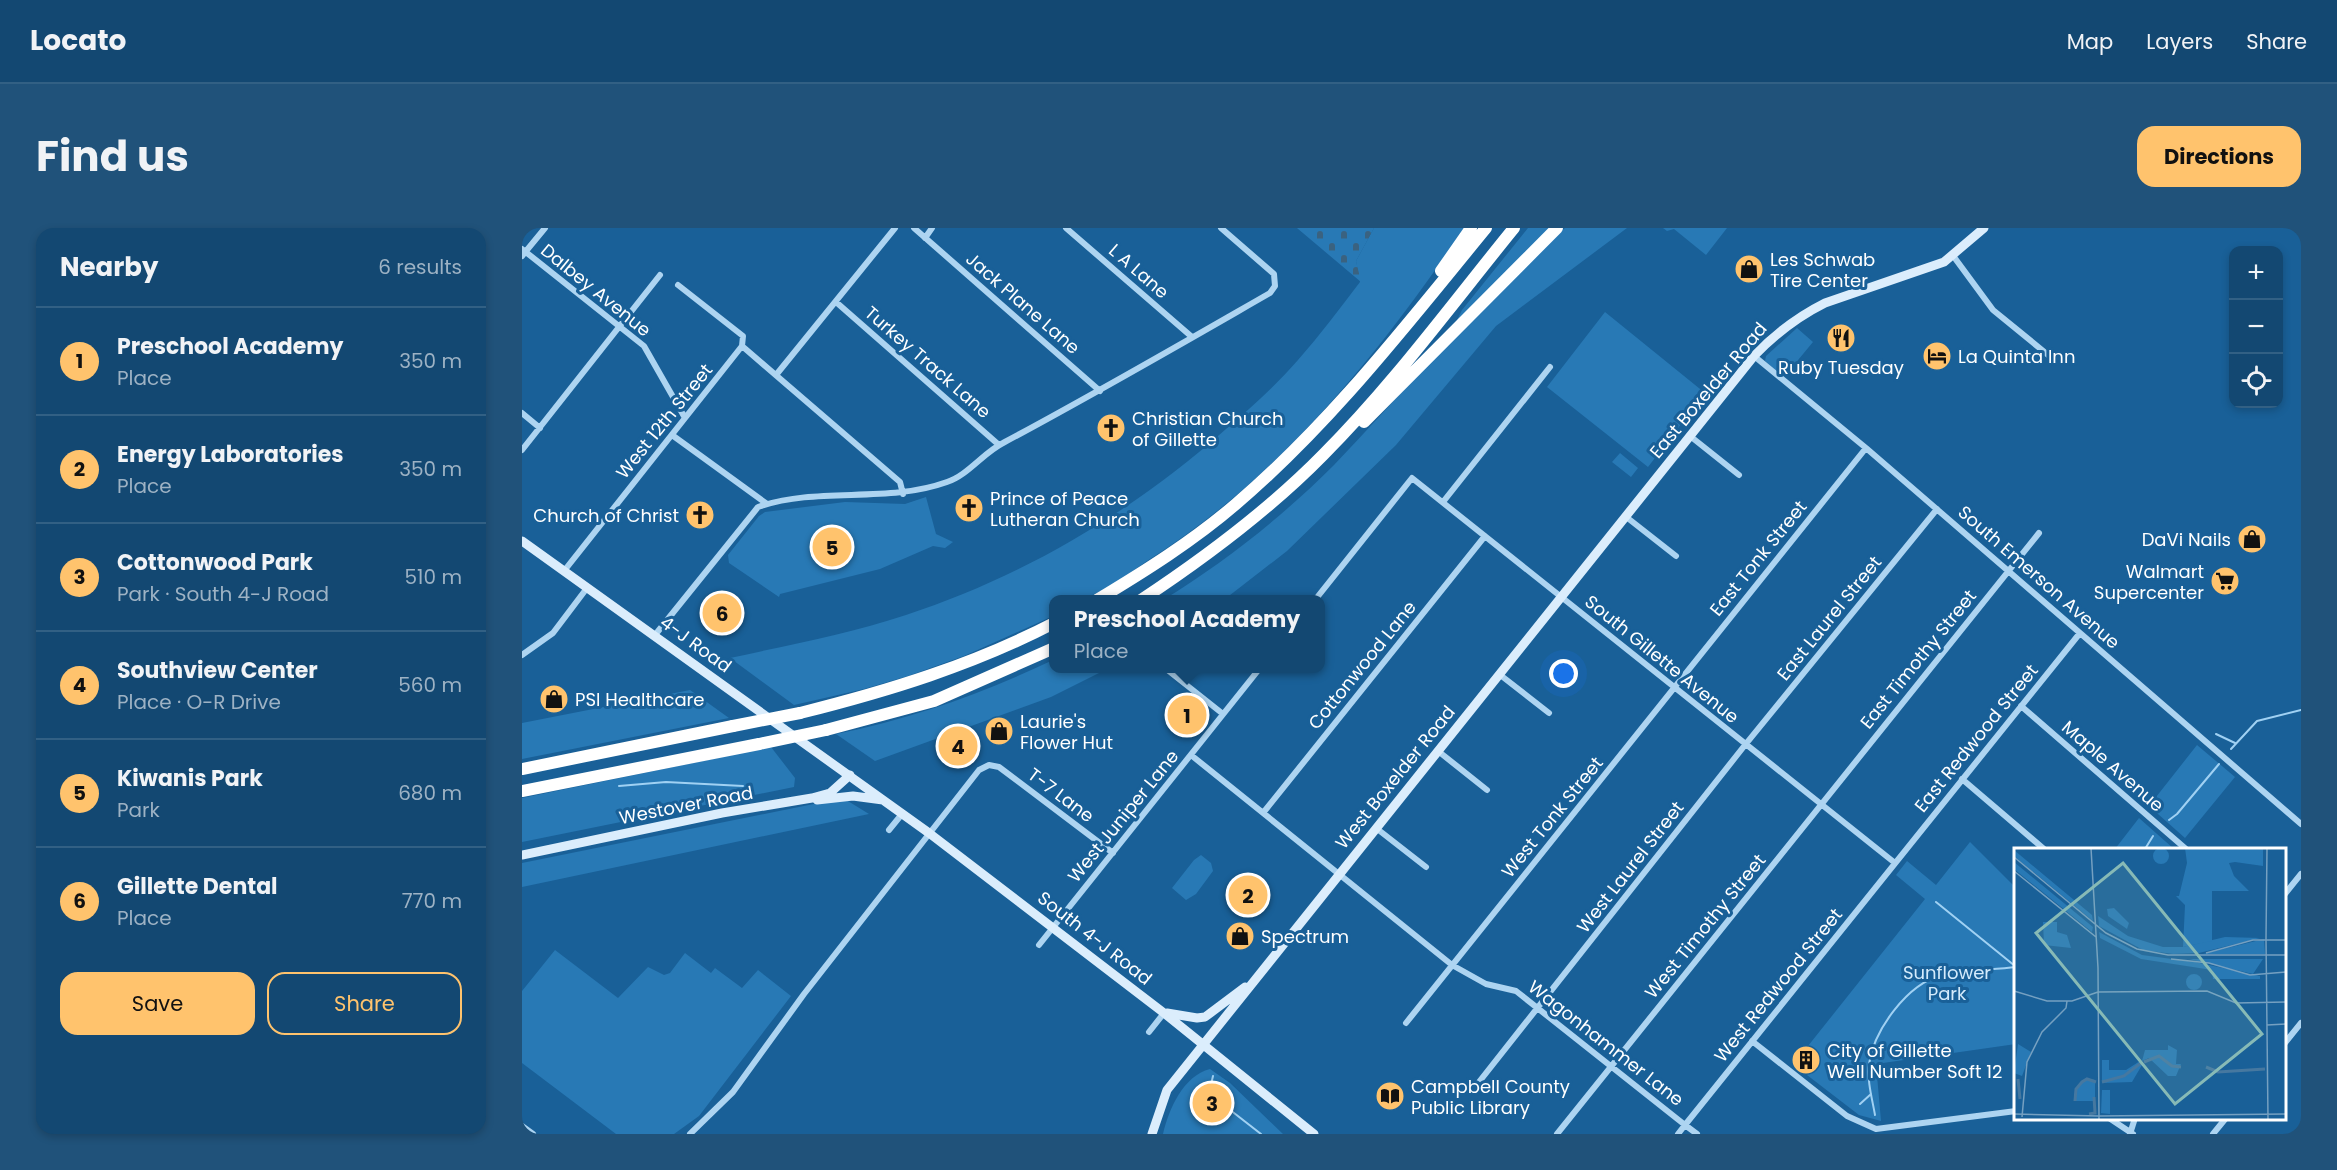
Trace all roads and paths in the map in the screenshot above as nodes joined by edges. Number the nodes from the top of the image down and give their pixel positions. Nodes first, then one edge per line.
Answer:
1 (545, 228) edge
2 (895, 228) edge
3 (914, 228) edge
4 (932, 228) edge
5 (1066, 228) edge
6 (1221, 228) edge
7 (1471, 228) edge
8 (1486, 228) edge
9 (1514, 228) edge
10 (1557, 228) edge
11 (1984, 228) edge
12 (925, 238) junction
13 (523, 252) edge
14 (1954, 257) junction
15 (660, 275) dead end
16 (678, 285) dead end
17 (836, 302) junction
18 (620, 327) junction
19 (1192, 337) junction
20 (742, 346) junction
21 (1754, 356) junction
22 (2053, 359) dead end
23 (1550, 367) dead end
24 (776, 375) junction
25 (1100, 391) junction
26 (522, 413) edge
27 (685, 418) junction
28 (540, 428) junction
29 (672, 435) junction
30 (1690, 436) junction
31 (1304, 439) junction
32 (999, 444) junction
33 (1866, 447) junction
34 (522, 450) edge
35 (1739, 475) dead end
36 (903, 494) junction
37 (1443, 502) junction
38 (767, 504) junction
39 (1937, 509) junction
40 (1625, 516) junction
41 (2039, 533) dead end
42 (1485, 536) junction
43 (522, 541) edge
44 (1676, 556) dead end
45 (1199, 561) junction
46 (564, 571) junction
47 (2009, 571) junction
48 (587, 588) junction
49 (1105, 595) edge
50 (1148, 595) edge
51 (1319, 595) edge
52 (1560, 597) junction
53 (1049, 625) edge
54 (2080, 633) junction
55 (654, 635) junction
56 (1049, 650) edge
57 (522, 655) edge
58 (1170, 673) edge
59 (1257, 673) edge
60 (1499, 674) junction
61 (1674, 688) junction
62 (2021, 706) junction
63 (1548, 713) dead end
64 (1223, 714) junction
65 (1745, 745) junction
66 (1438, 751) junction
67 (1191, 755) junction
68 (522, 769) edge
69 (850, 775) junction
70 (1962, 779) junction
71 (1487, 790) dead end
72 (522, 791) edge
73 (812, 798) junction
74 (884, 800) junction
75 (1821, 804) junction
76 (1263, 813) junction
77 (902, 814) junction
78 (2301, 824) edge
79 (1376, 828) junction
80 (889, 830) dead end
81 (929, 833) junction
82 (2043, 848) edge
83 (2185, 848) edge
84 (1113, 853) junction
85 (522, 855) edge
86 (1895, 863) junction
87 (1426, 867) dead end
88 (1339, 874) junction
89 (2301, 874) edge
90 (2286, 893) edge
91 (1054, 927) junction
92 (1039, 945) dead end
93 (1452, 964) junction
94 (1256, 978) junction
95 (1538, 1008) junction
96 (1164, 1013) junction
97 (1406, 1023) dead end
98 (2301, 1023) edge
99 (1149, 1032) dead end
100 (1752, 1041) junction
101 (2286, 1042) edge
102 (1204, 1045) junction
103 (1612, 1066) junction
104 (1479, 1082) dead end
105 (2014, 1111) edge
106 (2110, 1119) edge
107 (2225, 1119) edge
108 (1685, 1125) junction
109 (522, 1126) edge
110 (2131, 1133) edge
111 (533, 1134) edge
112 (690, 1134) edge
113 (1152, 1134) edge
114 (1314, 1134) edge
115 (1557, 1134) edge
116 (1678, 1134) edge
117 (1697, 1134) edge
118 (2213, 1134) edge

1 - 13 street
2 - 17 street
3 - 12 street, Jack Plane Lane
4 - 12 street
5 - 19 street, L A Lane
6 - 19 street
7 - 31 highway
8 - 31 highway
9 - 45 highway
10 - 45 highway
11 - 14 main road, East Boxelder Road
12 - 25 street, Jack Plane Lane
13 - 18 street, Dalbey Avenue
14 - 21 main road, East Boxelder Road
14 - 22 street
15 - 18 street
16 - 20 street
17 - 24 street
17 - 32 street, Turkey Track Lane
18 - 27 street, Dalbey Avenue
18 - 28 street
19 - 25 street
20 - 24 street
20 - 27 street, West 12th Street
21 - 30 main road, East Boxelder Road
21 - 33 street, South Emerson Avenue
23 - 37 street
24 - 36 street
25 - 32 street
26 - 28 street
27 - 29 street, West 12th Street
28 - 34 street
29 - 38 street
29 - 46 street, West 12th Street
30 - 35 street
30 - 40 main road, East Boxelder Road
31 - 49 highway
32 - 36 street
33 - 39 street, South Emerson Avenue
33 - 61 street, East Tonk Street
36 - 38 street
37 - 42 street, South Gillette Avenue
37 - 51 street, South Gillette Avenue
38 - 55 street
39 - 47 street, South Emerson Avenue
39 - 65 street, East Laurel Street
40 - 44 street
40 - 52 main road, East Boxelder Road
41 - 47 street, East Timothy Street
42 - 52 street, South Gillette Avenue
42 - 76 street, Cottonwood Lane
43 - 46 main road, 4-J Road
45 - 50 highway
46 - 48 main road, 4-J Road
47 - 54 street, South Emerson Avenue
47 - 75 street, East Timothy Street
48 - 55 main road, 4-J Road
48 - 57 street
52 - 60 main road, West Boxelder Road
52 - 61 street, South Gillette Avenue
53 - 68 highway, bridge
54 - 62 street, East Redwood Street
54 - 78 street, South Emerson Avenue
55 - 69 main road, 4-J Road
56 - 72 highway, bridge
58 - 64 street
59 - 64 street, West Juniper Lane
60 - 63 street
60 - 66 main road, West Boxelder Road
61 - 65 street, South Gillette Avenue
61 - 93 street, West Tonk Street
62 - 70 street, East Redwood Street
62 - 83 street, Maple Avenue
64 - 67 street, West Juniper Lane
65 - 75 street, South Gillette Avenue
65 - 95 street, West Laurel Street
66 - 71 street
66 - 79 main road, West Boxelder Road
67 - 76 street, Wagonhammer Lane
67 - 84 street, West Juniper Lane
69 - 73 main road, Westover Road
69 - 74 main road, South 4-J Road
70 - 82 street
70 - 86 street, East Redwood Street
73 - 74 main road
73 - 85 main road, Westover Road
74 - 77 main road, South 4-J Road
75 - 86 street, South Gillette Avenue
75 - 103 street, West Timothy Street
76 - 88 street, Wagonhammer Lane
77 - 80 street
77 - 81 main road, South 4-J Road
79 - 87 street
79 - 88 main road, West Boxelder Road
81 - 84 street, T-7 Lane
81 - 91 main road, South 4-J Road
81 - 112 street
84 - 91 street, West Juniper Lane
86 - 100 street, West Redwood Street
88 - 93 street, Wagonhammer Lane
88 - 94 main road, West Boxelder Road
89 - 90 street
91 - 92 street, West Juniper Lane
91 - 96 main road, South 4-J Road
93 - 95 street, Wagonhammer Lane
93 - 97 street, West Tonk Street
94 - 96 main road
94 - 102 main road
95 - 103 street, Wagonhammer Lane
95 - 104 street, West Laurel Street
96 - 99 street
96 - 102 main road, South 4-J Road
98 - 101 street
100 - 105 street
100 - 108 street, West Redwood Street
102 - 113 main road
102 - 114 main road, South 4-J Road
103 - 108 street, Wagonhammer Lane
103 - 115 street, West Timothy Street
106 - 110 street
107 - 118 street
108 - 116 street, West Redwood Street
108 - 117 street, Wagonhammer Lane
109 - 111 street

